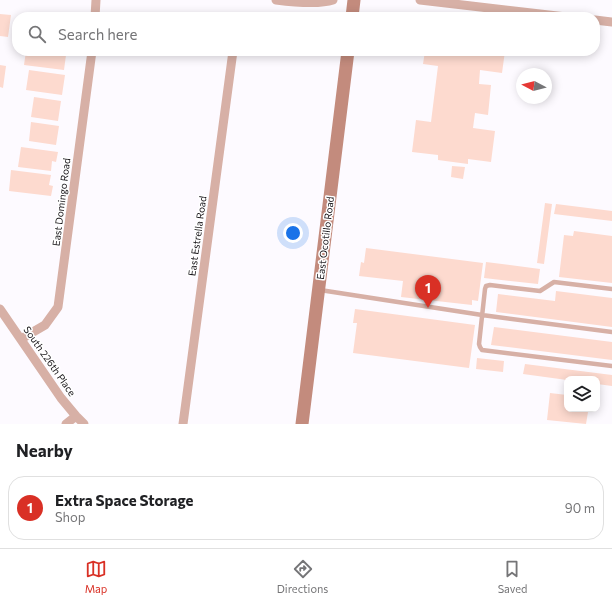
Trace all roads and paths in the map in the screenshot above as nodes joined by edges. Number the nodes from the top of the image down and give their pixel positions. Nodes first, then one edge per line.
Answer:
1 (96, 0) edge
2 (276, 0) edge
3 (333, 0) edge
4 (354, 0) edge
5 (420, 0) edge
6 (95, 12) edge
7 (353, 12) edge
8 (523, 12) edge
9 (600, 21) edge
10 (612, 22) edge
11 (91, 56) edge
12 (232, 56) edge
13 (347, 56) edge
14 (612, 289) edge
15 (318, 290) junction
16 (0, 308) edge
17 (482, 315) junction
18 (612, 332) edge
19 (21, 339) junction
20 (612, 366) edge
21 (76, 416) junction
22 (66, 424) edge
23 (84, 424) edge
24 (183, 424) edge
25 (302, 424) edge

1 - 6 street
2 - 3 street
4 - 7 main road
5 - 8 street
9 - 10 street
11 - 19 street, East Domingo Road
12 - 24 street, East Estrella Road
13 - 15 main road, East Ocotillo Road
14 - 17 lane
15 - 17 lane
15 - 25 main road, East Ocotillo Road
16 - 19 street, South 226th Place
17 - 18 lane
17 - 20 lane
19 - 21 street, South 226th Place
21 - 22 street
21 - 23 street, South 226th Place

